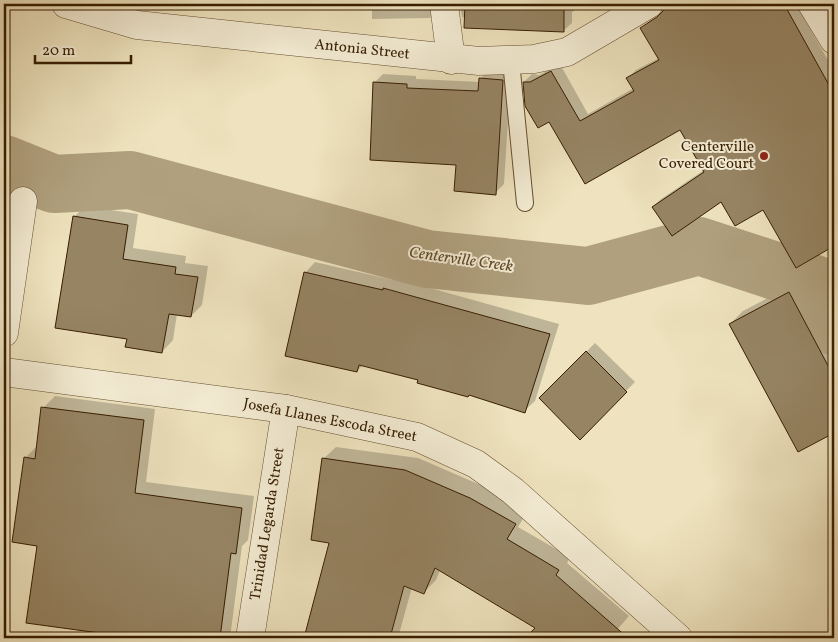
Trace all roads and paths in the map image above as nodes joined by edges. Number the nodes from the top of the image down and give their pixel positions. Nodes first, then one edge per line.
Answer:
1 (66, 4) edge
2 (444, 4) edge
3 (648, 4) edge
4 (812, 4) edge
5 (140, 14) edge
6 (834, 40) edge
7 (451, 60) junction
8 (511, 61) junction
9 (23, 201) dead end
10 (525, 203) dead end
11 (4, 333) edge
12 (4, 372) edge
13 (286, 409) junction
14 (250, 638) edge
15 (678, 638) edge

1 - 5 street, Antonia Street
2 - 7 street
3 - 8 street, Antonia Street
4 - 6 street
5 - 7 street, Antonia Street
7 - 8 street, Antonia Street
8 - 10 lane
9 - 11 street
12 - 13 street, Josefa Llanes Escoda Street
13 - 14 street, Trinidad Legarda Street
13 - 15 street, Josefa Llanes Escoda Street

